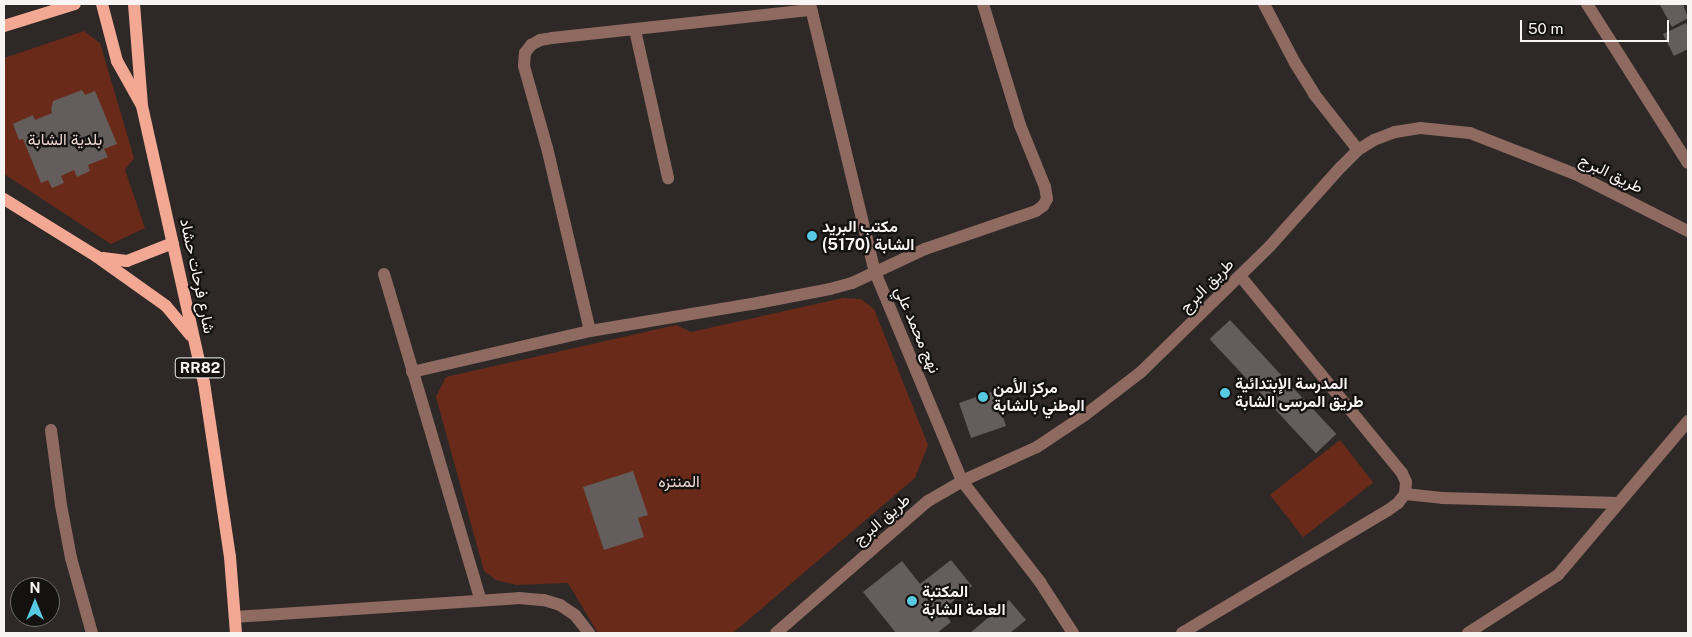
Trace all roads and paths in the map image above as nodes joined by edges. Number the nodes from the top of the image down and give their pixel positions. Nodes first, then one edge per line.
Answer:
1 (75, 4) edge
2 (102, 4) edge
3 (134, 4) edge
4 (983, 4) edge
5 (1264, 4) edge
6 (1587, 4) edge
7 (811, 7) edge
8 (4, 26) edge
9 (635, 30) junction
10 (142, 106) junction
11 (1358, 150) junction
12 (1688, 163) edge
13 (668, 178) dead end
14 (4, 199) edge
15 (1688, 231) edge
16 (174, 243) junction
17 (96, 256) junction
18 (875, 272) junction
19 (384, 274) dead end
20 (1240, 276) junction
21 (590, 331) junction
22 (194, 340) junction
23 (412, 372) junction
24 (1688, 420) edge
25 (51, 430) dead end
26 (962, 481) junction
27 (1405, 494) junction
28 (1619, 503) junction
29 (480, 599) junction
30 (235, 617) junction
31 (92, 633) edge
32 (236, 633) edge
33 (590, 633) edge
34 (776, 633) edge
35 (1073, 633) edge
36 (1182, 633) edge
37 (1468, 633) edge

1 - 8 main road
2 - 10 main road, شارع فرحات حشاد / RR82
3 - 10 main road, شارع فرحات حشاد / RR82
4 - 18 street
5 - 11 street
6 - 12 street
7 - 9 street
7 - 18 street, نهج محمد علي
9 - 13 street
9 - 21 street
10 - 16 main road, شارع فرحات حشاد / RR82
11 - 15 street, طريق البرج
11 - 20 street, طريق البرج
14 - 17 main road
16 - 17 main road
16 - 22 main road, شارع فرحات حشاد / RR82
17 - 22 main road
18 - 21 street
18 - 26 street, نهج محمد علي
19 - 23 street
20 - 26 street, طريق البرج
20 - 27 street
21 - 23 street
22 - 30 main road, شارع فرحات حشاد / RR82
23 - 29 street
24 - 28 street
25 - 31 street
26 - 34 street, طريق البرج
26 - 35 street, نهج محمد علي
27 - 28 street
27 - 36 street
28 - 37 street
29 - 30 street
29 - 33 street
30 - 32 main road, شارع فرحات حشاد / RR82

